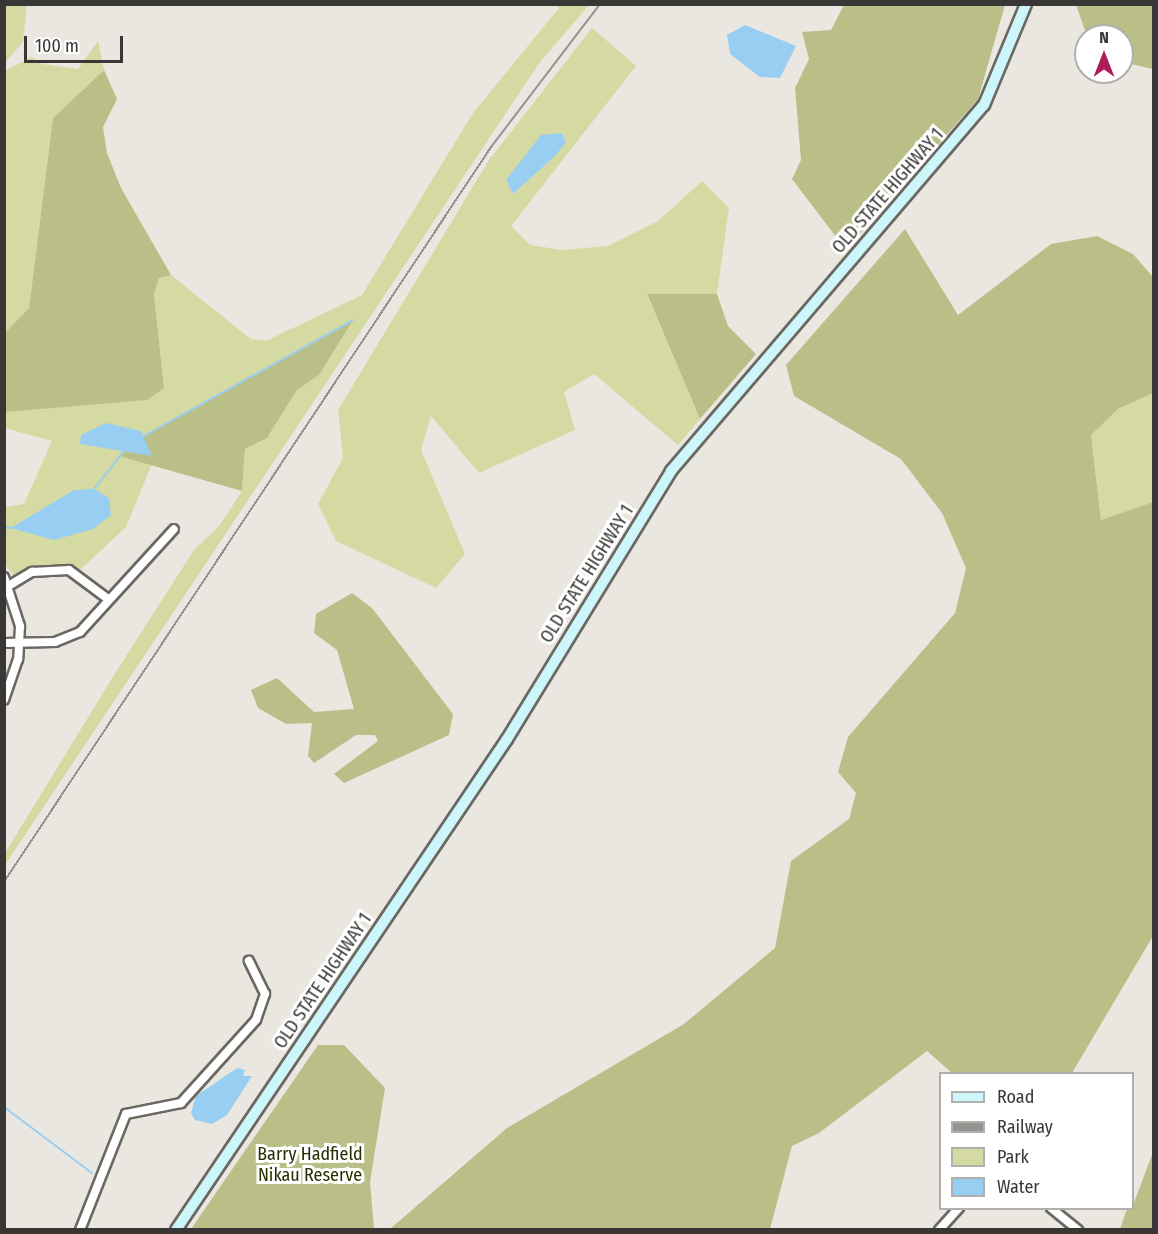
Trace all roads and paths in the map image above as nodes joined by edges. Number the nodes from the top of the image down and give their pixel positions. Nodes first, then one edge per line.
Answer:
1 (1026, 4) edge
2 (174, 530) dead end
3 (4, 577) edge
4 (10, 585) junction
5 (108, 599) junction
6 (4, 643) edge
7 (20, 643) junction
8 (4, 700) edge
9 (249, 961) dead end
10 (203, 1186) junction
11 (958, 1210) edge
12 (1052, 1210) edge
13 (80, 1230) edge
14 (168, 1230) edge
15 (176, 1230) edge
16 (939, 1230) edge
17 (1078, 1230) edge

1 - 10 main road, OLD STATE HIGHWAY 1
2 - 5 street
3 - 4 street
4 - 5 street
4 - 7 street
5 - 7 street
6 - 7 street
7 - 8 street
9 - 13 street
10 - 14 main road, OLD STATE HIGHWAY 1
10 - 15 main road, OLD STATE HIGHWAY 1
11 - 16 street
12 - 17 street

